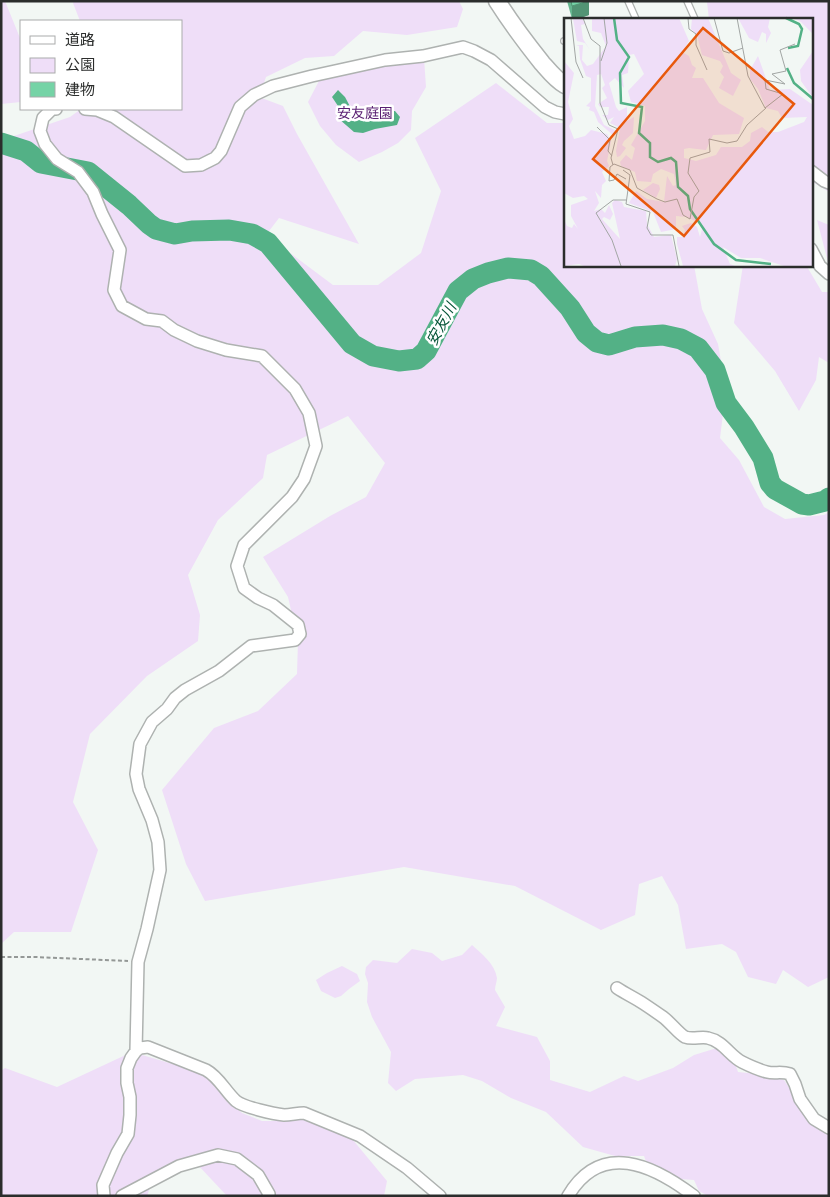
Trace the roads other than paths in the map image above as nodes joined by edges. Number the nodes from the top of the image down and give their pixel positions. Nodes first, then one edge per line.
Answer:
1 (497, 1) edge
2 (628, 1) edge
3 (687, 1) edge
4 (636, 18) edge
5 (695, 18) edge
6 (564, 84) edge
7 (51, 110) edge
8 (97, 110) edge
9 (564, 114) edge
10 (812, 172) edge
11 (829, 183) edge
12 (812, 251) edge
13 (829, 274) edge
14 (618, 988) dead end
15 (136, 1051) junction
16 (829, 1128) edge
17 (104, 1196) edge
18 (122, 1196) edge
19 (268, 1196) edge
20 (440, 1196) edge
21 (568, 1196) edge
22 (694, 1196) edge

1 - 6 street
2 - 4 lane
3 - 5 lane
7 - 15 street
8 - 9 street
10 - 11 street
12 - 13 street
14 - 16 street
15 - 17 street
15 - 20 street
18 - 19 street
21 - 22 street

